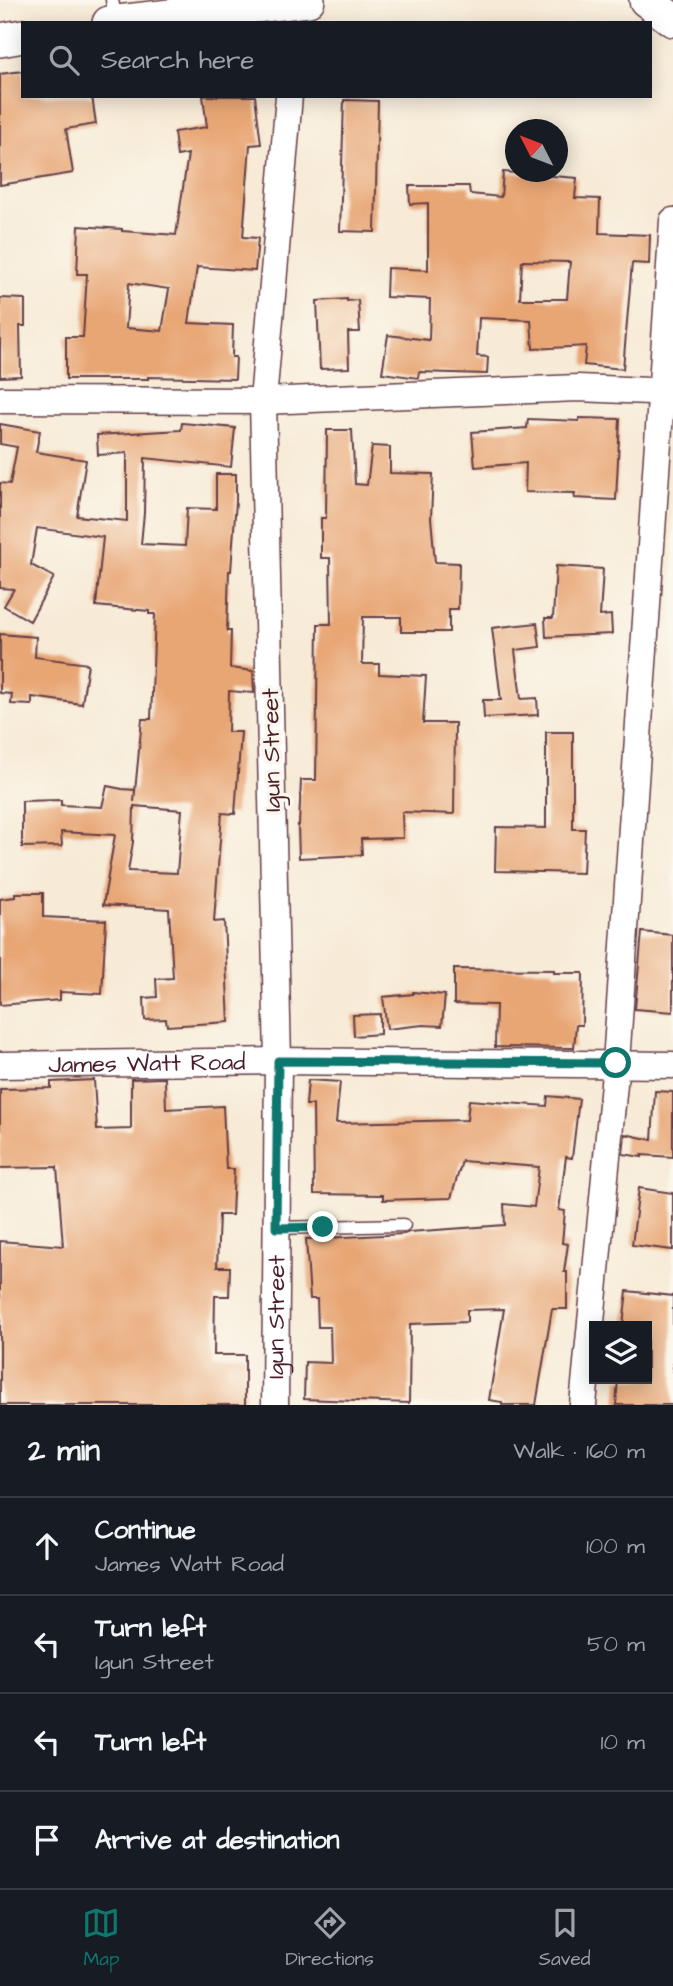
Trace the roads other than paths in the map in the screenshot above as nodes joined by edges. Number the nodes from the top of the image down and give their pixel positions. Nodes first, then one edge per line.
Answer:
1 (646, 0) edge
2 (299, 6) edge
3 (112, 15) edge
4 (673, 20) edge
5 (21, 36) edge
6 (0, 40) edge
7 (289, 98) edge
8 (673, 221) edge
9 (667, 392) edge
10 (0, 400) edge
11 (263, 401) junction
12 (278, 1061) junction
13 (616, 1063) junction
14 (0, 1065) edge
15 (673, 1065) edge
16 (404, 1225) dead end
17 (276, 1228) junction
18 (275, 1405) edge
19 (583, 1405) edge

1 - 4 street
2 - 3 street
5 - 6 street
7 - 11 street, Igun Street
8 - 9 street
9 - 11 street
9 - 13 street
10 - 11 street
11 - 12 street, Igun Street
12 - 13 street, James Watt Road
12 - 14 street, James Watt Road
12 - 17 street, Igun Street
13 - 15 street, James Watt Road
13 - 19 street
16 - 17 lane
17 - 18 street, Igun Street

